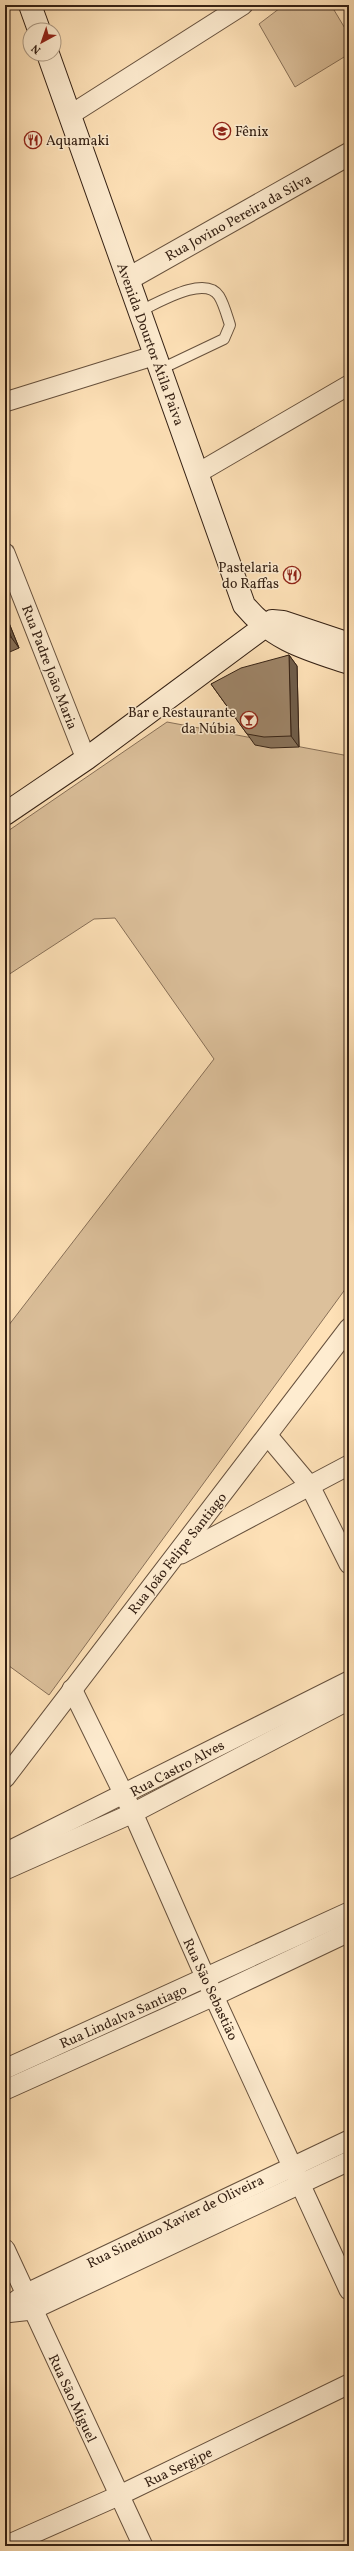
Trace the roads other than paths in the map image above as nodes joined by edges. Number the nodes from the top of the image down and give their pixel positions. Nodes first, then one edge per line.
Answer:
1 (30, 5) edge
2 (243, 5) edge
3 (36, 22) edge
4 (51, 62) edge
5 (70, 115) junction
6 (349, 154) edge
7 (128, 279) junction
8 (140, 311) junction
9 (159, 362) junction
10 (349, 385) edge
11 (5, 402) edge
12 (198, 473) junction
13 (5, 553) edge
14 (265, 626) junction
15 (349, 644) edge
16 (349, 664) edge
17 (86, 759) junction
18 (5, 814) edge
19 (349, 1328) edge
20 (268, 1436) junction
21 (349, 1465) edge
22 (310, 1486) junction
23 (174, 1558) junction
24 (349, 1564) edge
25 (349, 1681) edge
26 (72, 1689) junction
27 (349, 1700) edge
28 (302, 1713) junction
29 (5, 1778) edge
30 (124, 1795) junction
31 (132, 1813) junction
32 (5, 1853) edge
33 (5, 1870) edge
34 (349, 1912) edge
35 (349, 1932) edge
36 (206, 1979) junction
37 (214, 1996) junction
38 (5, 2070) edge
39 (5, 2090) edge
40 (349, 2140) edge
41 (349, 2161) edge
42 (293, 2165) junction
43 (301, 2182) junction
44 (5, 2249) edge
45 (349, 2290) edge
46 (29, 2302) junction
47 (5, 2309) edge
48 (5, 2313) edge
49 (349, 2384) edge
50 (118, 2496) junction
51 (5, 2546) edge
52 (143, 2546) edge

1 - 3 main road
2 - 5 street
4 - 5 main road, Avenida Dourtor Átila Paiva
5 - 7 main road, Avenida Dourtor Átila Paiva
6 - 7 main road, Rua Jovino Pereira da Silva
7 - 8 main road, Avenida Dourtor Átila Paiva
8 - 9 main road, Avenida Dourtor Átila Paiva
8 - 9 lane
9 - 11 street
9 - 12 main road, Avenida Dourtor Átila Paiva
10 - 12 street
12 - 14 main road, Avenida Dourtor Átila Paiva
13 - 17 street, Rua Padre João Maria
14 - 15 main road
14 - 16 main road, Avenida Dourtor Átila Paiva
14 - 17 main road
17 - 18 main road
19 - 20 street, Rua João Felipe Santiago
20 - 22 street
20 - 23 street, Rua João Felipe Santiago
21 - 22 street
22 - 23 street
22 - 24 street
23 - 26 street, Rua João Felipe Santiago
25 - 28 street, Rua Castro Alves
26 - 29 street, Rua João Felipe Santiago
26 - 30 street, Rua São Sebastião
27 - 28 street, Rua Castro Alves
28 - 30 street, Rua Castro Alves
28 - 31 street, Rua Castro Alves
30 - 31 street, Rua São Sebastião
30 - 32 street, Rua Castro Alves
31 - 33 street, Rua Castro Alves
31 - 36 street, Rua São Sebastião
34 - 36 street, Rua Lindalva Santiago
35 - 37 street, Rua Lindalva Santiago
36 - 37 street, Rua São Sebastião
36 - 38 street, Rua Lindalva Santiago
37 - 39 street, Rua Lindalva Santiago
37 - 42 street, Rua São Sebastião
40 - 42 street, Rua Sinedino Xavier de Oliveira
41 - 43 street, Rua Sinedino Xavier de Oliveira
42 - 43 street, Rua São Sebastião
42 - 46 street, Rua Sinedino Xavier de Oliveira
43 - 45 street, Rua São Sebastião
43 - 46 street, Rua Sinedino Xavier de Oliveira
44 - 46 street, Rua São Miguel
46 - 47 street, Rua Sinedino Xavier de Oliveira
46 - 48 street, Rua Sinedino Xavier de Oliveira
46 - 50 street, Rua São Miguel
49 - 50 street, Rua Sergipe
50 - 51 street, Rua Sergipe
50 - 52 street, Rua São Miguel

